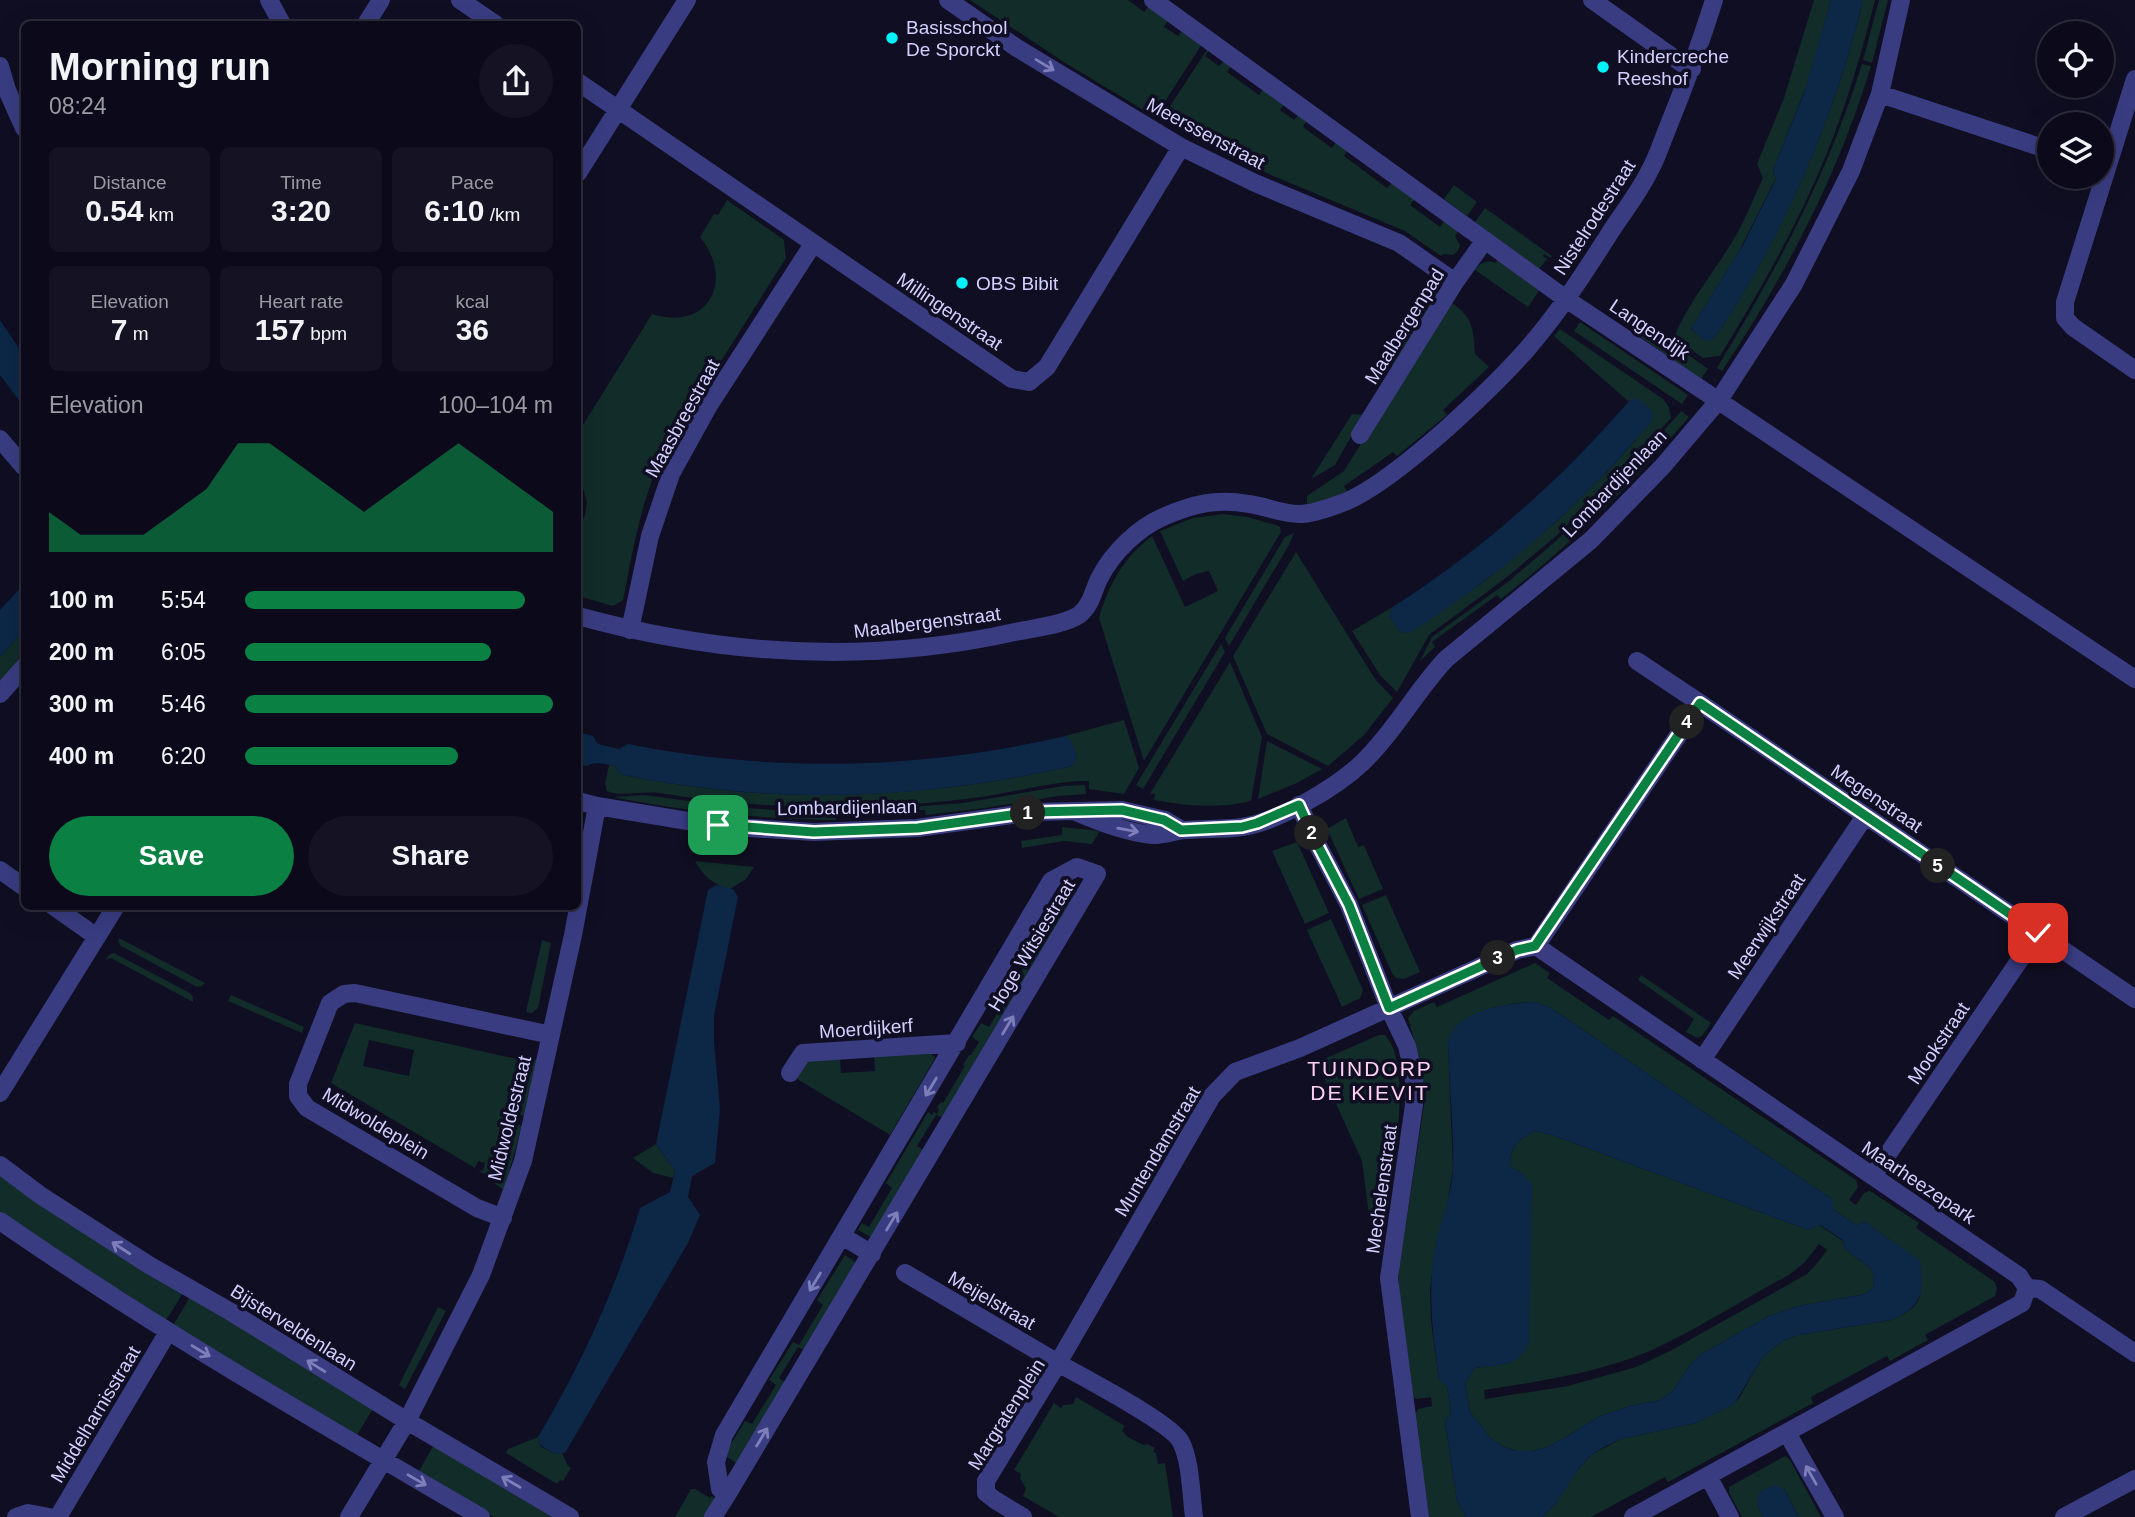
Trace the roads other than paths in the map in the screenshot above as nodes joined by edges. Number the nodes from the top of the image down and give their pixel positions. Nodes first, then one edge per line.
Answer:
1 (269, 0) edge
2 (381, 0) edge
3 (460, 0) edge
4 (687, 0) edge
5 (948, 0) edge
6 (1153, 0) edge
7 (1592, 0) edge
8 (1714, 0) edge
9 (1901, 0) edge
10 (280, 21) edge
11 (368, 21) edge
12 (491, 21) edge
13 (0, 66) edge
14 (1692, 69) junction
15 (2135, 79) edge
16 (581, 84) edge
17 (1880, 94) junction
18 (617, 109) junction
19 (21, 121) edge
20 (2114, 139) edge
21 (2037, 146) edge
22 (1181, 147) junction
23 (581, 168) edge
24 (2098, 189) edge
25 (1485, 240) junction
26 (813, 244) junction
27 (1455, 282) junction
28 (1566, 299) junction
29 (2135, 370) edge
30 (1719, 400) junction
31 (1360, 435) dead end
32 (0, 439) edge
33 (21, 464) edge
34 (581, 617) edge
35 (630, 630) junction
36 (1637, 662) dead end
37 (21, 670) edge
38 (2135, 679) edge
39 (0, 694) edge
40 (1700, 703) junction
41 (581, 802) edge
42 (1299, 805) junction
43 (597, 806) junction
44 (1865, 816) junction
45 (0, 870) edge
46 (21, 885) edge
47 (581, 892) edge
48 (59, 910) edge
49 (114, 910) edge
50 (578, 910) edge
51 (2038, 933) junction
52 (97, 937) junction
53 (1535, 946) junction
54 (2135, 999) edge
55 (1389, 1008) junction
56 (551, 1035) junction
57 (957, 1042) junction
58 (1702, 1060) junction
59 (790, 1073) dead end
60 (0, 1093) edge
61 (0, 1165) edge
62 (1873, 1176) junction
63 (503, 1217) junction
64 (0, 1220) edge
65 (842, 1236) junction
66 (872, 1254) junction
67 (905, 1273) dead end
68 (2027, 1288) junction
69 (169, 1332) junction
70 (2135, 1353) edge
71 (1058, 1363) junction
72 (407, 1421) junction
73 (1787, 1433) junction
74 (383, 1460) junction
75 (1709, 1476) junction
76 (2135, 1479) edge
77 (727, 1495) junction
78 (16, 1517) edge
79 (49, 1517) edge
80 (58, 1517) edge
81 (349, 1517) edge
82 (481, 1517) edge
83 (570, 1517) edge
84 (713, 1517) edge
85 (1023, 1517) edge
86 (1194, 1517) edge
87 (1420, 1517) edge
88 (1633, 1517) edge
89 (1730, 1517) edge
90 (1835, 1517) edge
91 (2064, 1517) edge

1 - 10 street
2 - 11 street
3 - 12 street
4 - 18 street
5 -> 22 street, Meerssenstraat
6 - 25 street, Langendijk
7 - 14 street
8 - 14 street, Nistelrodestraat
9 - 17 street, Lombardijenlaan
13 - 19 street
14 - 28 street, Nistelrodestraat
15 - 20 street
16 - 18 street, Millingenstraat
17 - 21 street
17 - 30 street, Lombardijenlaan
18 - 23 street
18 - 26 street, Millingenstraat
22 - 26 street, Millingenstraat
22 - 27 street, Meerssenstraat
24 - 29 street
25 - 27 street, Maalbergenpad
25 - 28 street, Langendijk
26 - 35 street, Maasbreestraat
27 - 31 street, Maalbergenpad
28 - 30 street, Langendijk
28 - 35 street, Maalbergenstraat
30 - 38 street, Langendijk
30 - 42 street, Lombardijenlaan
32 - 33 street
34 - 35 street, Maalbergenstraat
36 - 40 street, Megenstraat
37 - 39 street
40 - 44 street, Megenstraat
40 - 53 street
41 - 43 street, Lombardijenlaan
42 - 43 street, Lombardijenlaan
42 - 55 street, Mechelenstraat
43 - 47 street, Midwoldestraat
44 - 51 street, Megenstraat
44 - 58 street, Meerwijkstraat
45 - 46 street
48 - 52 street
49 - 52 street
50 - 56 street, Midwoldestraat
51 - 54 street, Megenstraat
51 - 62 street, Mookstraat
52 - 60 street
53 - 55 street
53 - 58 street, Maarheezepark
55 - 71 street, Muntendamstraat
55 - 87 street, Mechelenstraat
56 - 63 street, Midwoldestraat
56 - 63 street, Midwoldeplein
57 - 59 street, Moerdijkerf
57 -> 65 street, Hoge Witsiestraat
66 -> 57 street, Hoge Witsiestraat
58 - 62 street, Maarheezepark
72 -> 61 street, Bijsterveldenlaan
62 - 68 street, Maarheezepark
63 - 72 street, Midwoldestraat
64 - 69 street
65 - 66 street
65 -> 77 street, Hoge Witsiestraat
77 -> 66 street, Hoge Witsiestraat
67 - 71 street, Meijelstraat
68 - 70 street
68 - 73 street
69 -> 74 street
69 - 80 street, Middelharnisstraat
71 - 85 street, Margratenplein
71 - 86 street, Margratenplein
72 - 74 street, Midwoldestraat
83 -> 72 street, Bijsterveldenlaan
73 - 75 street
90 -> 73 street
74 - 81 street, Midwoldestraat
74 -> 82 street
75 - 88 street
75 - 89 street
76 - 91 street
77 - 84 street, Hoge Witsiestraat
78 - 79 street

